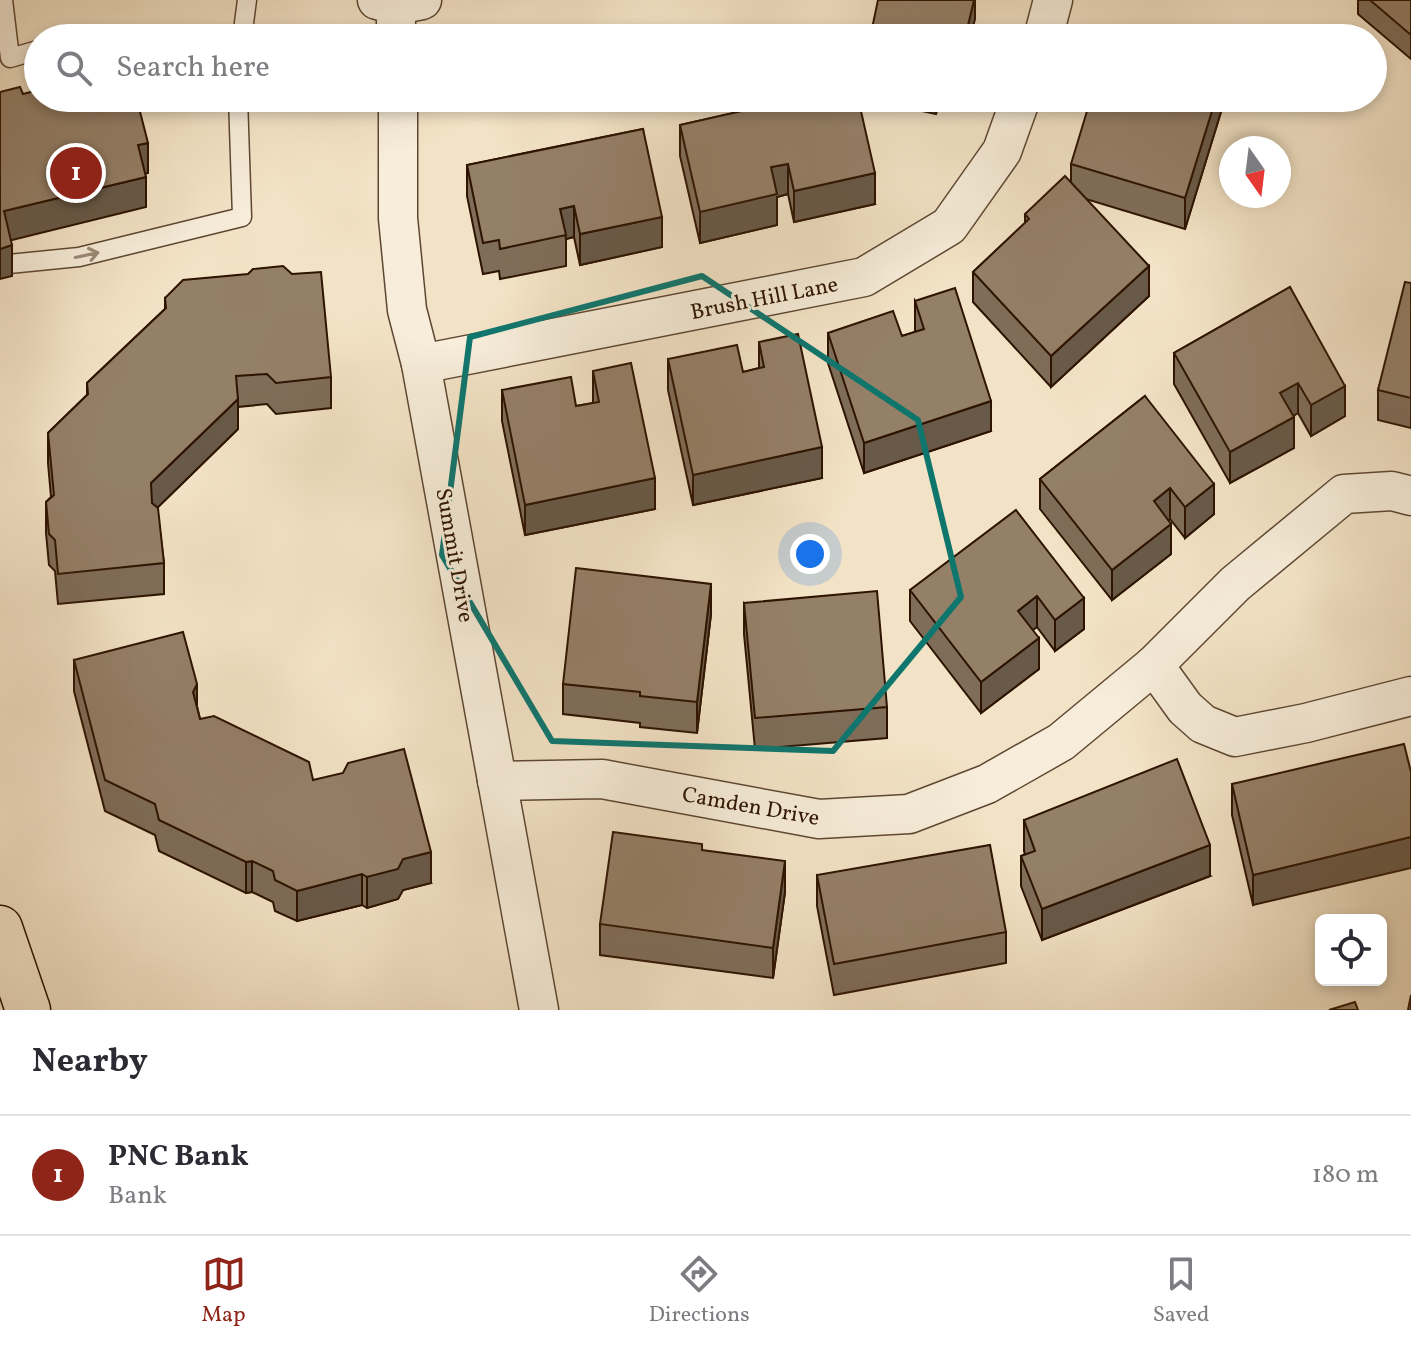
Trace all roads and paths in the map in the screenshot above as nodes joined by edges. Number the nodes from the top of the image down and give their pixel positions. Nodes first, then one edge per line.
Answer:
1 (3, 0) edge
2 (247, 0) edge
3 (1053, 0) edge
4 (244, 24) edge
5 (1047, 24) edge
6 (5, 59) edge
7 (238, 112) edge
8 (398, 112) edge
9 (1016, 112) edge
10 (9, 264) edge
11 (421, 364) junction
12 (1411, 496) edge
13 (1154, 665) junction
14 (1411, 696) edge
15 (497, 781) junction
16 (0, 928) edge
17 (28, 1010) edge
18 (539, 1010) edge

1 - 6 lane
2 - 4 lane
3 - 5 street
10 -> 7 lane
8 - 11 street, Summit Drive
9 - 11 street, Brush Hill Lane
11 - 15 street, Summit Drive
12 - 13 street, Camden Drive
13 - 14 street
13 - 15 street, Camden Drive
15 - 18 street, Summit Drive
16 - 17 main road

